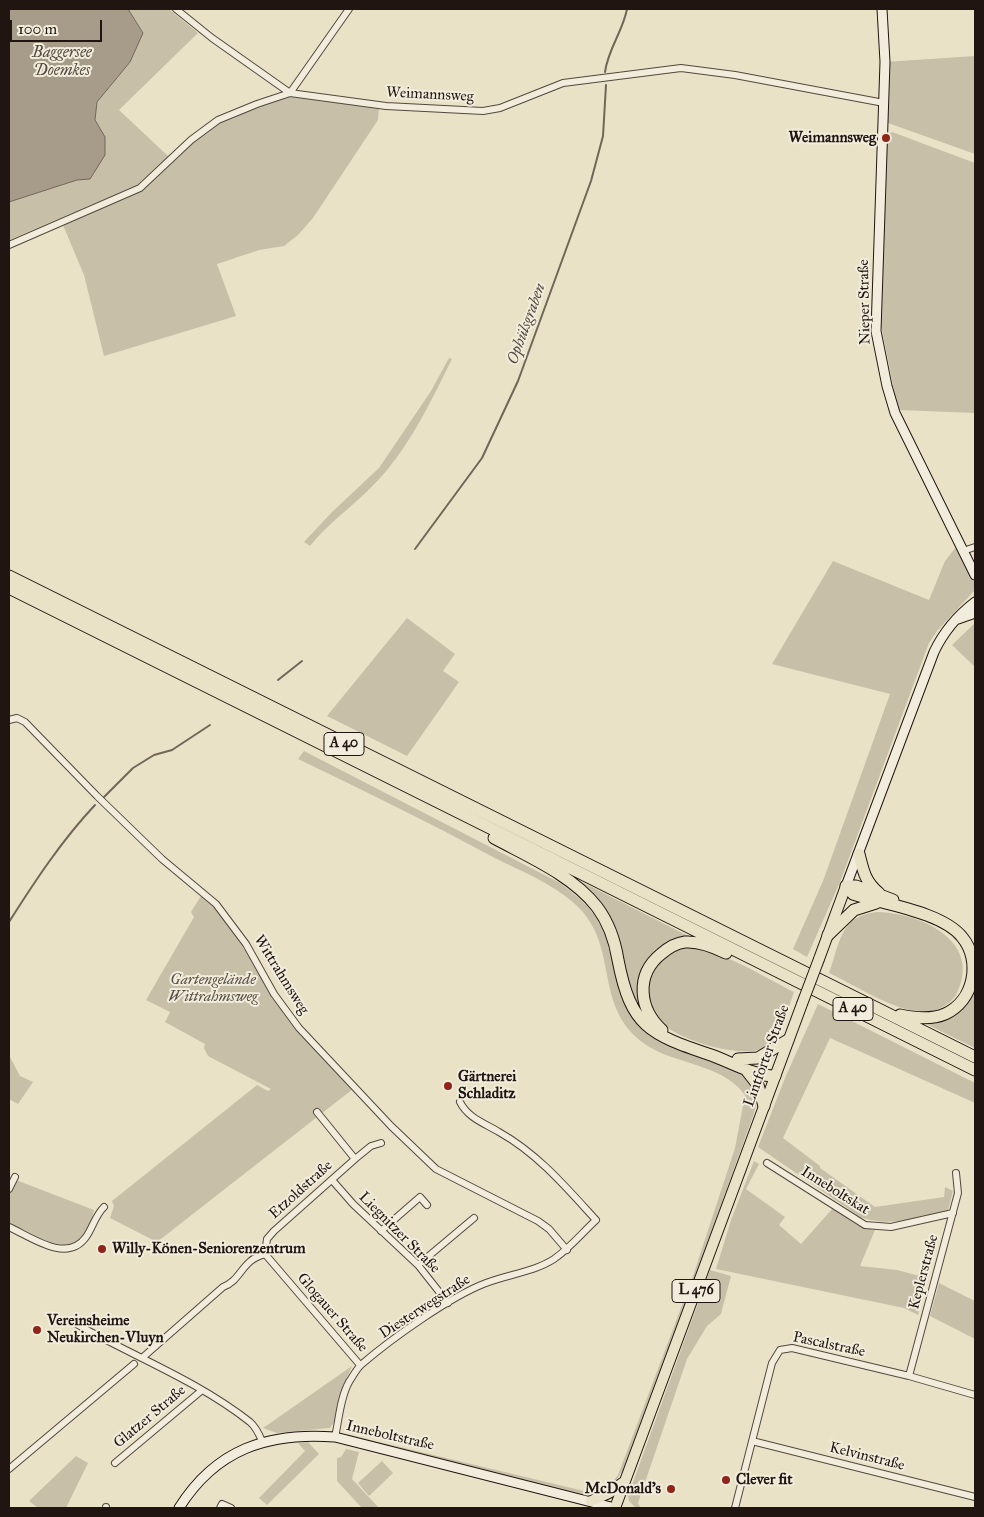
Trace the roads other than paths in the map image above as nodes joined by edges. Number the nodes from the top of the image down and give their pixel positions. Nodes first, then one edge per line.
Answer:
1 (176, 9) edge
2 (349, 9) edge
3 (882, 9) edge
4 (290, 93) junction
5 (884, 103) junction
6 (9, 245) edge
7 (975, 547) edge
8 (963, 551) junction
9 (975, 575) edge
10 (9, 576) edge
11 (9, 588) edge
12 (975, 602) edge
13 (975, 613) edge
14 (958, 619) junction
15 (9, 720) edge
16 (422, 794) junction
17 (859, 854) junction
18 (846, 886) junction
19 (880, 899) junction
20 (828, 935) junction
21 (975, 942) edge
22 (784, 974) junction
23 (879, 1010) junction
24 (788, 1040) junction
25 (975, 1057) edge
26 (738, 1062) junction
27 (975, 1070) edge
28 (775, 1076) junction
29 (460, 1102) dead end
30 (764, 1106) junction
31 (317, 1112) dead end
32 (381, 1143) dead end
33 (356, 1159) junction
34 (767, 1163) dead end
35 (956, 1173) dead end
36 (15, 1177) dead end
37 (332, 1180) junction
38 (9, 1189) edge
39 (427, 1205) dead end
40 (104, 1207) dead end
41 (953, 1213) junction
42 (474, 1218) dead end
43 (9, 1227) edge
44 (381, 1230) junction
45 (567, 1250) junction
46 (265, 1254) junction
47 (418, 1265) junction
48 (448, 1304) junction
49 (78, 1326) dead end
50 (142, 1358) junction
51 (134, 1364) dead end
52 (360, 1365) junction
53 (909, 1376) junction
54 (201, 1391) junction
55 (975, 1395) edge
56 (335, 1437) junction
57 (262, 1441) junction
58 (752, 1441) junction
59 (115, 1463) dead end
60 (9, 1469) edge
61 (625, 1480) junction
62 (975, 1497) edge
63 (590, 1500) junction
64 (179, 1508) edge
65 (220, 1508) edge
66 (230, 1508) edge
67 (615, 1508) edge
68 (734, 1508) edge

1 - 4 street
2 - 4 street
3 - 5 main road, Nieper Straße
4 - 5 street, Weimannsweg
4 - 6 street, Weimannsweg
5 - 8 main road, Nieper Straße
7 - 8 street
8 - 9 main road, Nieper Straße
10 - 23 highway, A 40
11 - 16 highway, A 40
12 - 14 main road, Lintforter Straße / L 476
13 - 14 main road, Lintforter Straße / L 476
14 - 17 main road, Lintforter Straße / L 476
15 - 45 street, Wittrahmsweg
16 - 22 highway, A 40
16 - 26 highway
17 - 18 main road, Lintforter Straße / L 476
17 - 19 highway
18 - 19 highway
18 - 20 main road, Lintforter Straße / L 476
19 - 20 highway
19 - 21 highway
19 - 23 highway
20 - 24 main road, Lintforter Straße / L 476, bridge
22 - 26 highway
22 - 27 highway, A 40
23 - 25 highway, A 40
24 - 26 highway
24 - 28 main road, Lintforter Straße / L 476
26 - 28 highway
26 - 30 highway
28 - 30 main road, Lintforter Straße / L 476
29 - 45 street, Diesterwegstraße
30 - 61 main road, Lintforter Straße / L 476
31 - 33 street
32 - 33 street, Etzoldstraße
33 - 37 street, Etzoldstraße
34 - 41 street, Inneboltskat
35 - 41 street, Keplerstraße
36 - 38 street
37 - 44 street, Liegnitzer Straße
37 - 46 street, Etzoldstraße
39 - 44 street
40 - 43 street
41 - 53 street, Keplerstraße
42 - 47 street
44 - 47 street, Liegnitzer Straße
45 - 48 street, Diesterwegstraße
46 - 50 street
46 - 52 street, Glogauer Straße
47 - 48 street, Liegnitzer Straße
48 - 52 street, Diesterwegstraße
49 - 50 street
50 - 54 street
51 - 60 street
52 - 56 street, Diesterwegstraße
53 - 55 street, Pascalstraße
53 - 58 street, Pascalstraße
54 - 57 street
54 - 59 street, Glatzer Straße
56 - 57 main road, Inneboltstraße
56 - 63 main road, Inneboltstraße
57 - 64 main road, Inneboltstraße
58 - 62 street, Kelvinstraße
58 - 68 street, Pascalstraße
61 - 63 main road
61 - 67 main road, Lintforter Straße / L 476
63 - 67 main road, Inneboltstraße
65 - 66 street

